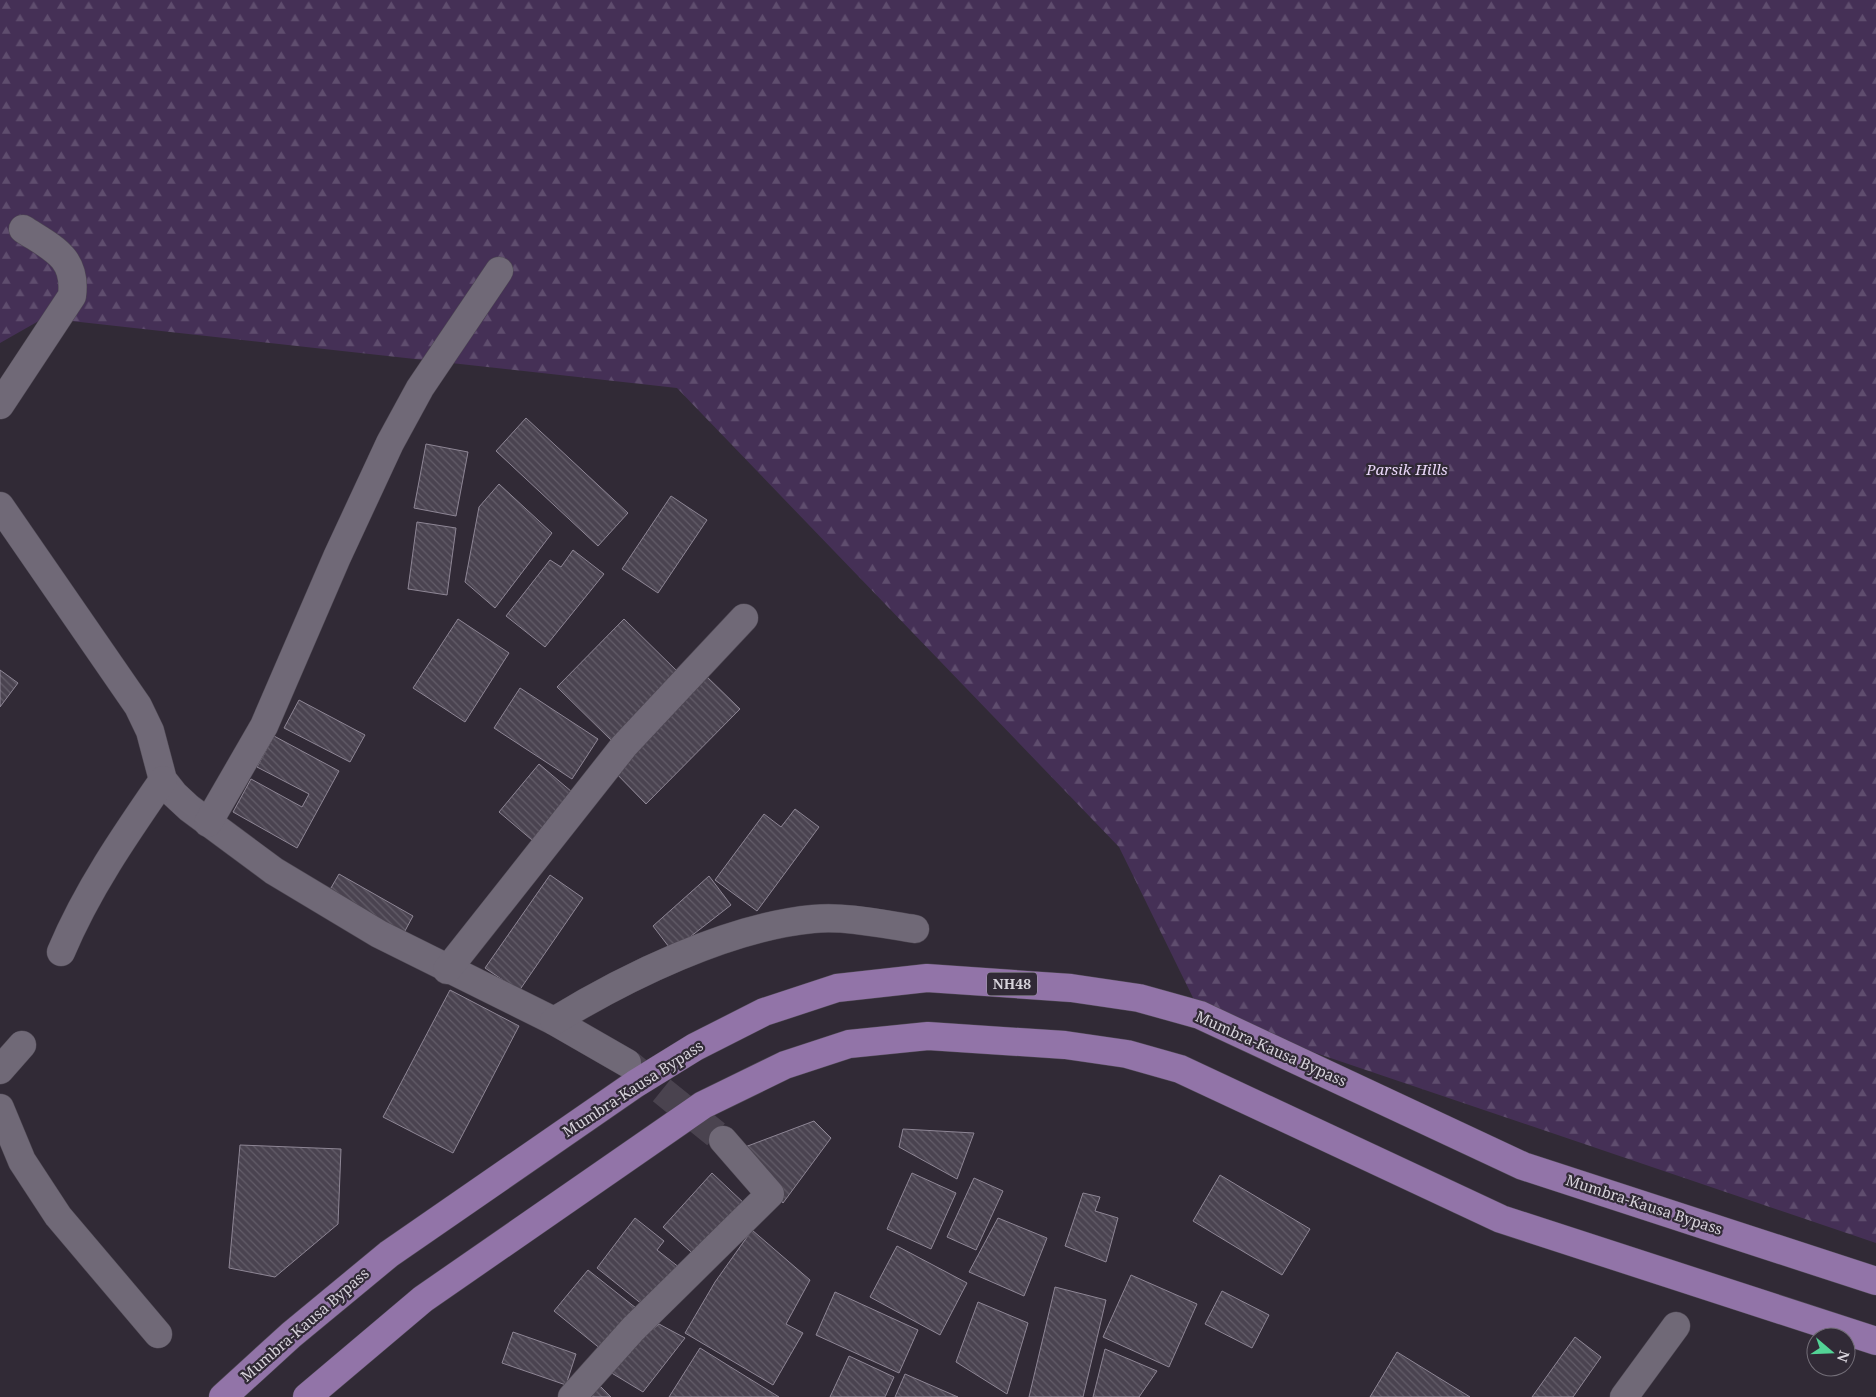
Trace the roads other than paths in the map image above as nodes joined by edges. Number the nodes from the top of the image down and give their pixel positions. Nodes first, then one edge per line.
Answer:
1 (23, 229) dead end
2 (499, 271) dead end
3 (0, 405) edge
4 (0, 506) edge
5 (744, 618) dead end
6 (163, 780) junction
7 (208, 823) junction
8 (915, 929) dead end
9 (61, 952) dead end
10 (447, 970) junction
11 (554, 1021) junction
12 (22, 1045) dead end
13 (628, 1063) tunnel mouth
14 (0, 1070) edge
15 (0, 1108) edge
16 (723, 1140) tunnel mouth
17 (1876, 1281) edge
18 (1676, 1326) dead end
19 (158, 1334) dead end
20 (1876, 1341) edge
21 (223, 1397) edge
22 (307, 1397) edge
23 (572, 1397) edge
24 (1624, 1397) edge

1 - 3 street
2 - 7 street
4 - 6 street
5 - 10 street
6 - 7 street
6 - 9 street
7 - 10 street
8 - 11 street
10 - 11 street
11 - 13 street
12 - 14 street
15 - 19 street
16 - 23 street
17 - 21 highway, Mumbra-Kausa Bypass / NH48
18 - 24 street
20 - 22 highway

